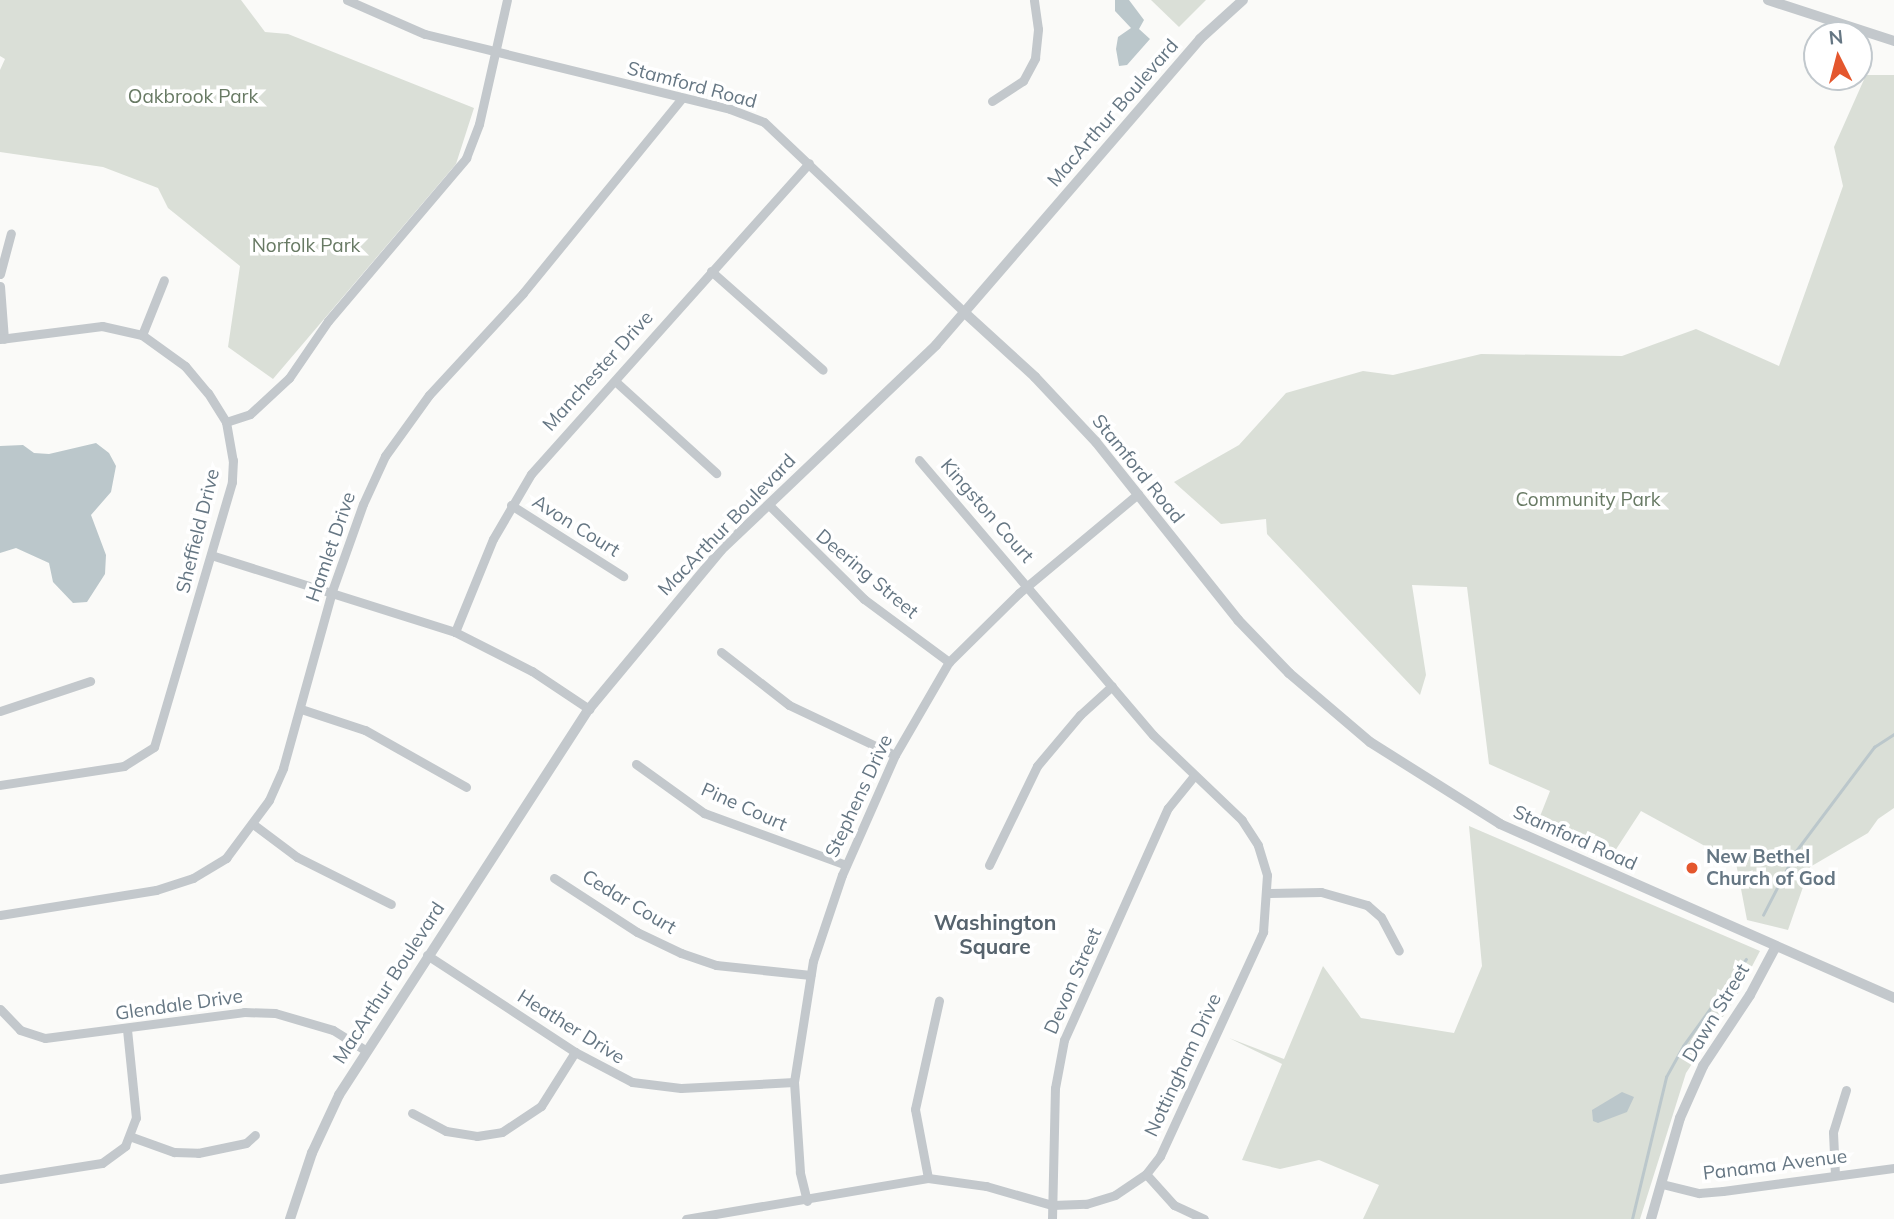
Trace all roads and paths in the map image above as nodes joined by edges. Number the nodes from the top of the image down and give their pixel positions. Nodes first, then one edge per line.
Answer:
1 (347, 0) edge
2 (507, 0) edge
3 (1034, 0) edge
4 (1243, 0) edge
5 (1768, 0) edge
6 (1894, 41) edge
7 (496, 54) junction
8 (681, 99) junction
9 (992, 101) dead end
10 (809, 163) junction
11 (11, 233) dead end
12 (711, 271) junction
13 (0, 274) edge
14 (164, 280) dead end
15 (0, 286) edge
16 (965, 313) junction
17 (142, 335) junction
18 (2, 339) edge
19 (823, 370) dead end
20 (615, 381) junction
21 (226, 422) junction
22 (919, 460) dead end
23 (716, 473) dead end
24 (1138, 494) junction
25 (511, 505) junction
26 (769, 505) junction
27 (211, 555) junction
28 (623, 576) dead end
29 (1029, 585) junction
30 (332, 592) junction
31 (455, 632) junction
32 (721, 652) dead end
33 (949, 662) junction
34 (90, 681) dead end
35 (1112, 686) junction
36 (301, 709) junction
37 (589, 709) junction
38 (0, 711) edge
39 (895, 755) junction
40 (636, 764) dead end
41 (1193, 777) junction
42 (0, 785) edge
43 (466, 787) dead end
44 (253, 824) junction
45 (846, 865) junction
46 (989, 865) dead end
47 (554, 878) dead end
48 (1269, 893) junction
49 (391, 904) dead end
50 (0, 915) edge
51 (1776, 946) junction
52 (1399, 950) dead end
53 (427, 956) junction
54 (810, 975) junction
55 (1894, 998) edge
56 (939, 1001) dead end
57 (0, 1009) edge
58 (127, 1030) junction
59 (365, 1050) junction
60 (575, 1052) junction
61 (794, 1082) junction
62 (1846, 1090) dead end
63 (412, 1113) dead end
64 (255, 1135) dead end
65 (132, 1137) junction
66 (1894, 1168) edge
67 (1146, 1174) junction
68 (1835, 1175) junction
69 (928, 1178) junction
70 (0, 1180) edge
71 (1662, 1184) junction
72 (807, 1201) junction
73 (1052, 1205) junction
74 (290, 1219) edge
75 (686, 1219) edge
76 (1052, 1219) edge
77 (1204, 1219) edge
78 (1651, 1219) edge

1 - 7 street, Stamford Road
2 - 7 street
3 - 9 street
4 - 16 street, MacArthur Boulevard
5 - 6 street
7 - 8 street, Stamford Road
7 - 21 street
8 - 10 street, Stamford Road
8 - 30 street, Hamlet Drive
10 - 12 street, Manchester Drive
10 - 16 street, Stamford Road
11 - 13 street
12 - 19 street
12 - 20 street, Manchester Drive
14 - 17 street
15 - 18 street
16 - 24 street, Stamford Road
16 - 26 street, MacArthur Boulevard
17 - 18 street
17 - 21 street
20 - 23 street
20 - 25 street, Manchester Drive
21 - 27 street, Sheffield Drive
22 - 29 street, Kingston Court
24 - 29 street, Stephens Drive
24 - 51 street, Stamford Road
25 - 28 street, Avon Court
25 - 31 street, Manchester Drive
26 - 33 street, Deering Street
26 - 37 street, MacArthur Boulevard
27 - 30 street
27 - 42 street, Sheffield Drive
29 - 33 street, Stephens Drive
29 - 35 street, Nottingham Drive
30 - 31 street
30 - 36 street, Hamlet Drive
31 - 37 street
32 - 39 street
33 - 39 street, Stephens Drive
34 - 38 street
35 - 41 street, Nottingham Drive
35 - 46 street
36 - 43 street
36 - 44 street, Hamlet Drive
37 - 53 street, MacArthur Boulevard
39 - 45 street, Stephens Drive
40 - 45 street, Pine Court
41 - 48 street, Nottingham Drive
41 - 73 street, Devon Street
44 - 49 street
44 - 50 street, Hamlet Drive
45 - 54 street, Stephens Drive
47 - 54 street, Cedar Court
48 - 52 street
48 - 67 street, Nottingham Drive
51 - 55 street, Stamford Road
51 - 71 street, Dawn Street
53 - 59 street, MacArthur Boulevard
53 - 60 street, Heather Drive
54 - 61 street, Stephens Drive
56 - 69 street
57 - 58 street, Glendale Drive
58 - 59 street, Glendale Drive
58 - 65 street
59 - 74 street, MacArthur Boulevard
60 - 61 street, Heather Drive
60 - 63 street
61 - 72 street, Stephens Drive
62 - 68 street
64 - 65 street
65 - 70 street
66 - 68 street, Panama Avenue
67 - 73 street, Nottingham Drive
67 - 77 street
68 - 71 street, Panama Avenue
69 - 72 street, Nottingham Drive
69 - 73 street, Nottingham Drive
71 - 78 street, Dawn Street
72 - 75 street, Nottingham Drive
73 - 76 street, Devon Street

